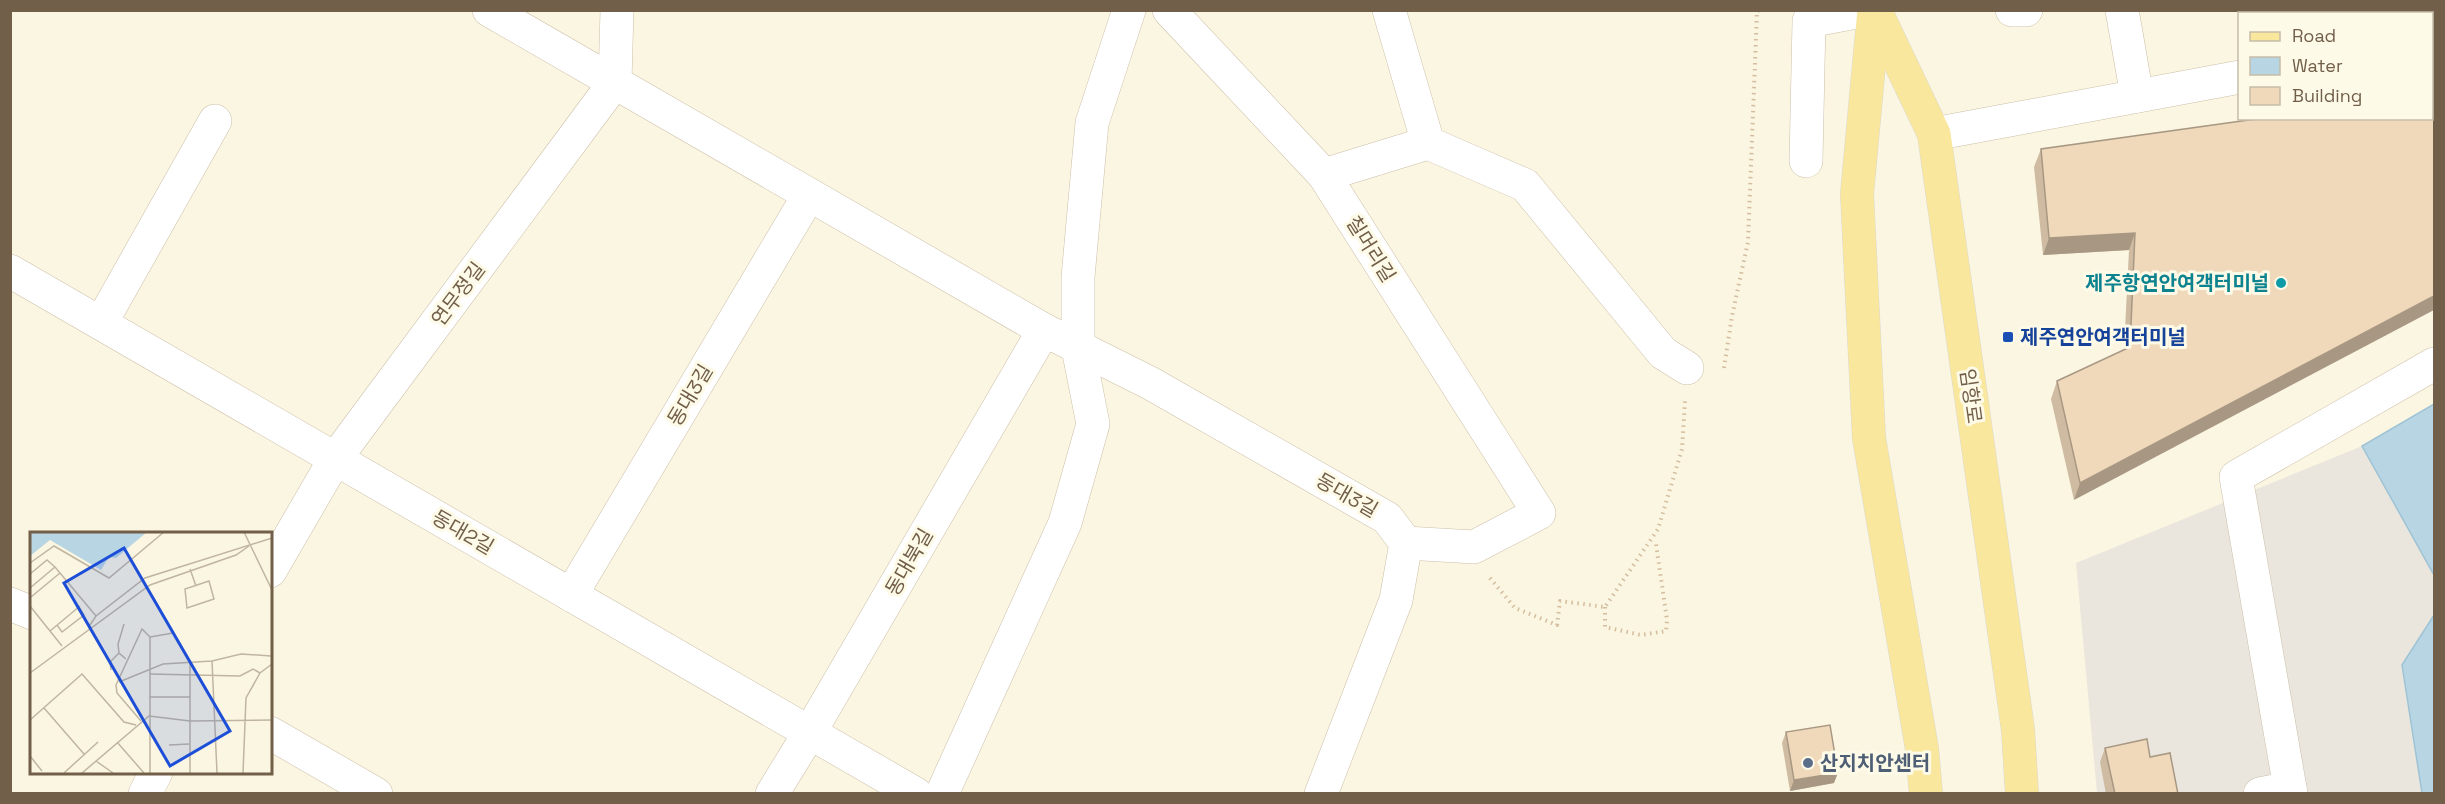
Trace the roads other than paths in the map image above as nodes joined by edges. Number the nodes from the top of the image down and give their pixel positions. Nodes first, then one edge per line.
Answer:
1 (489, 10) edge
2 (617, 10) edge
3 (1129, 10) edge
4 (1169, 10) edge
5 (1389, 10) edge
6 (1867, 10) edge
7 (1875, 10) edge
8 (2012, 10) edge
9 (2026, 10) edge
10 (2122, 10) edge
11 (2238, 77) edge
12 (615, 82) junction
13 (2137, 96) junction
14 (215, 121) dead end
15 (1934, 134) junction
16 (1428, 143) junction
17 (1806, 160) dead end
18 (1324, 175) junction
19 (809, 195) junction
20 (10, 271) edge
21 (101, 323) junction
22 (1044, 330) junction
23 (1078, 348) junction
24 (2434, 364) edge
25 (1686, 368) road end
26 (335, 459) junction
27 (1406, 543) junction
28 (272, 568) edge
29 (571, 595) junction
30 (10, 604) edge
31 (30, 613) edge
32 (810, 732) junction
33 (272, 734) edge
34 (155, 774) edge
35 (2281, 792) edge
36 (145, 794) edge
37 (376, 794) edge
38 (772, 794) edge
39 (916, 794) edge
40 (942, 794) edge
41 (1321, 794) edge
42 (1926, 794) edge
43 (2022, 794) edge

1 - 12 street, 동대3길
2 - 12 street
3 - 23 street
4 - 18 street, 칠머리길
5 - 16 street
6 - 17 street
7 - 15 main road, 임항로
7 - 42 main road, 임항로
8 - 9 street
10 - 13 street
11 - 13 street
12 - 19 street, 동대3길
12 - 26 street, 연무정길
13 - 15 street
14 - 21 street
15 - 43 main road, 임항로
16 - 18 street
16 - 25 street
18 - 27 street, 칠머리길
19 - 22 street, 동대3길
19 - 29 street, 동대3길
20 - 21 street, 동대2길
21 - 26 street, 동대2길
22 - 23 street, 동대3길
22 - 32 street, 동대북길
23 - 27 street, 동대3길
23 - 40 street
24 - 35 street
26 - 28 street, 연무정길
26 - 29 street, 동대2길
27 - 41 street
29 - 32 street, 동대2길
30 - 31 street
32 - 38 street, 동대북길
32 - 39 street, 동대2길
33 - 37 street
34 - 36 street

